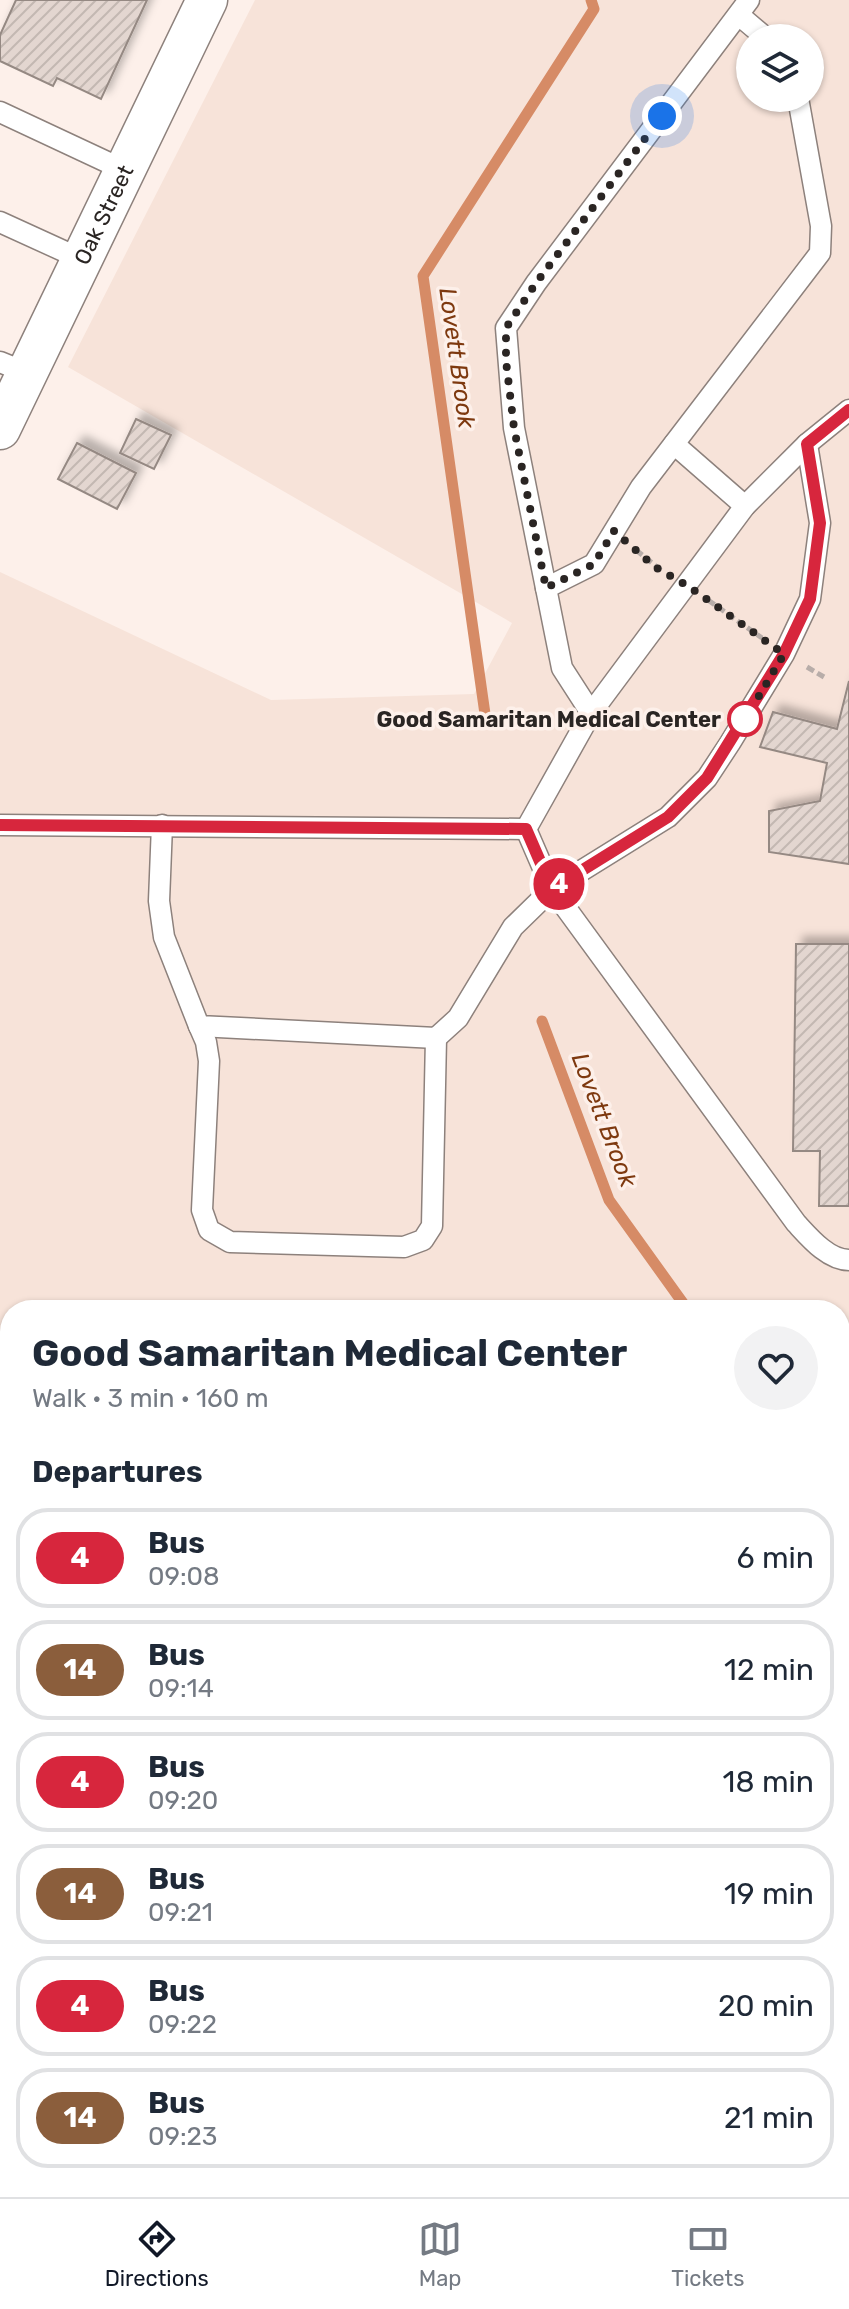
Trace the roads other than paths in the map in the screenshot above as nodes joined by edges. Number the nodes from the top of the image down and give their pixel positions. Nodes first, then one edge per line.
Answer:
1 (207, 0) edge
2 (744, 8) edge
3 (0, 112) edge
4 (801, 112) edge
5 (124, 170) junction
6 (0, 222) edge
7 (81, 259) junction
8 (14, 368) edge
9 (849, 410) edge
10 (0, 429) edge
11 (674, 444) junction
12 (807, 444) junction
13 (745, 506) junction
14 (546, 588) junction
15 (591, 713) junction
16 (0, 825) edge
17 (162, 825) junction
18 (526, 829) junction
19 (552, 889) junction
20 (199, 1026) junction
21 (436, 1038) junction
22 (846, 1264) edge

1 - 5 street, Oak Street
2 - 14 lane
3 - 5 lane
4 - 11 lane
5 - 7 street, Oak Street
6 - 7 lane
7 - 8 street, Oak Street
8 - 10 street, Oak Street
9 - 12 lane
11 - 13 lane
11 - 14 lane
12 - 13 lane
12 - 19 lane
13 - 15 lane
14 - 15 lane
15 - 18 lane
16 - 17 lane
17 - 18 lane
17 - 20 lane
18 - 19 lane
19 - 21 lane
19 - 22 lane
20 - 21 lane
20 - 21 lane

